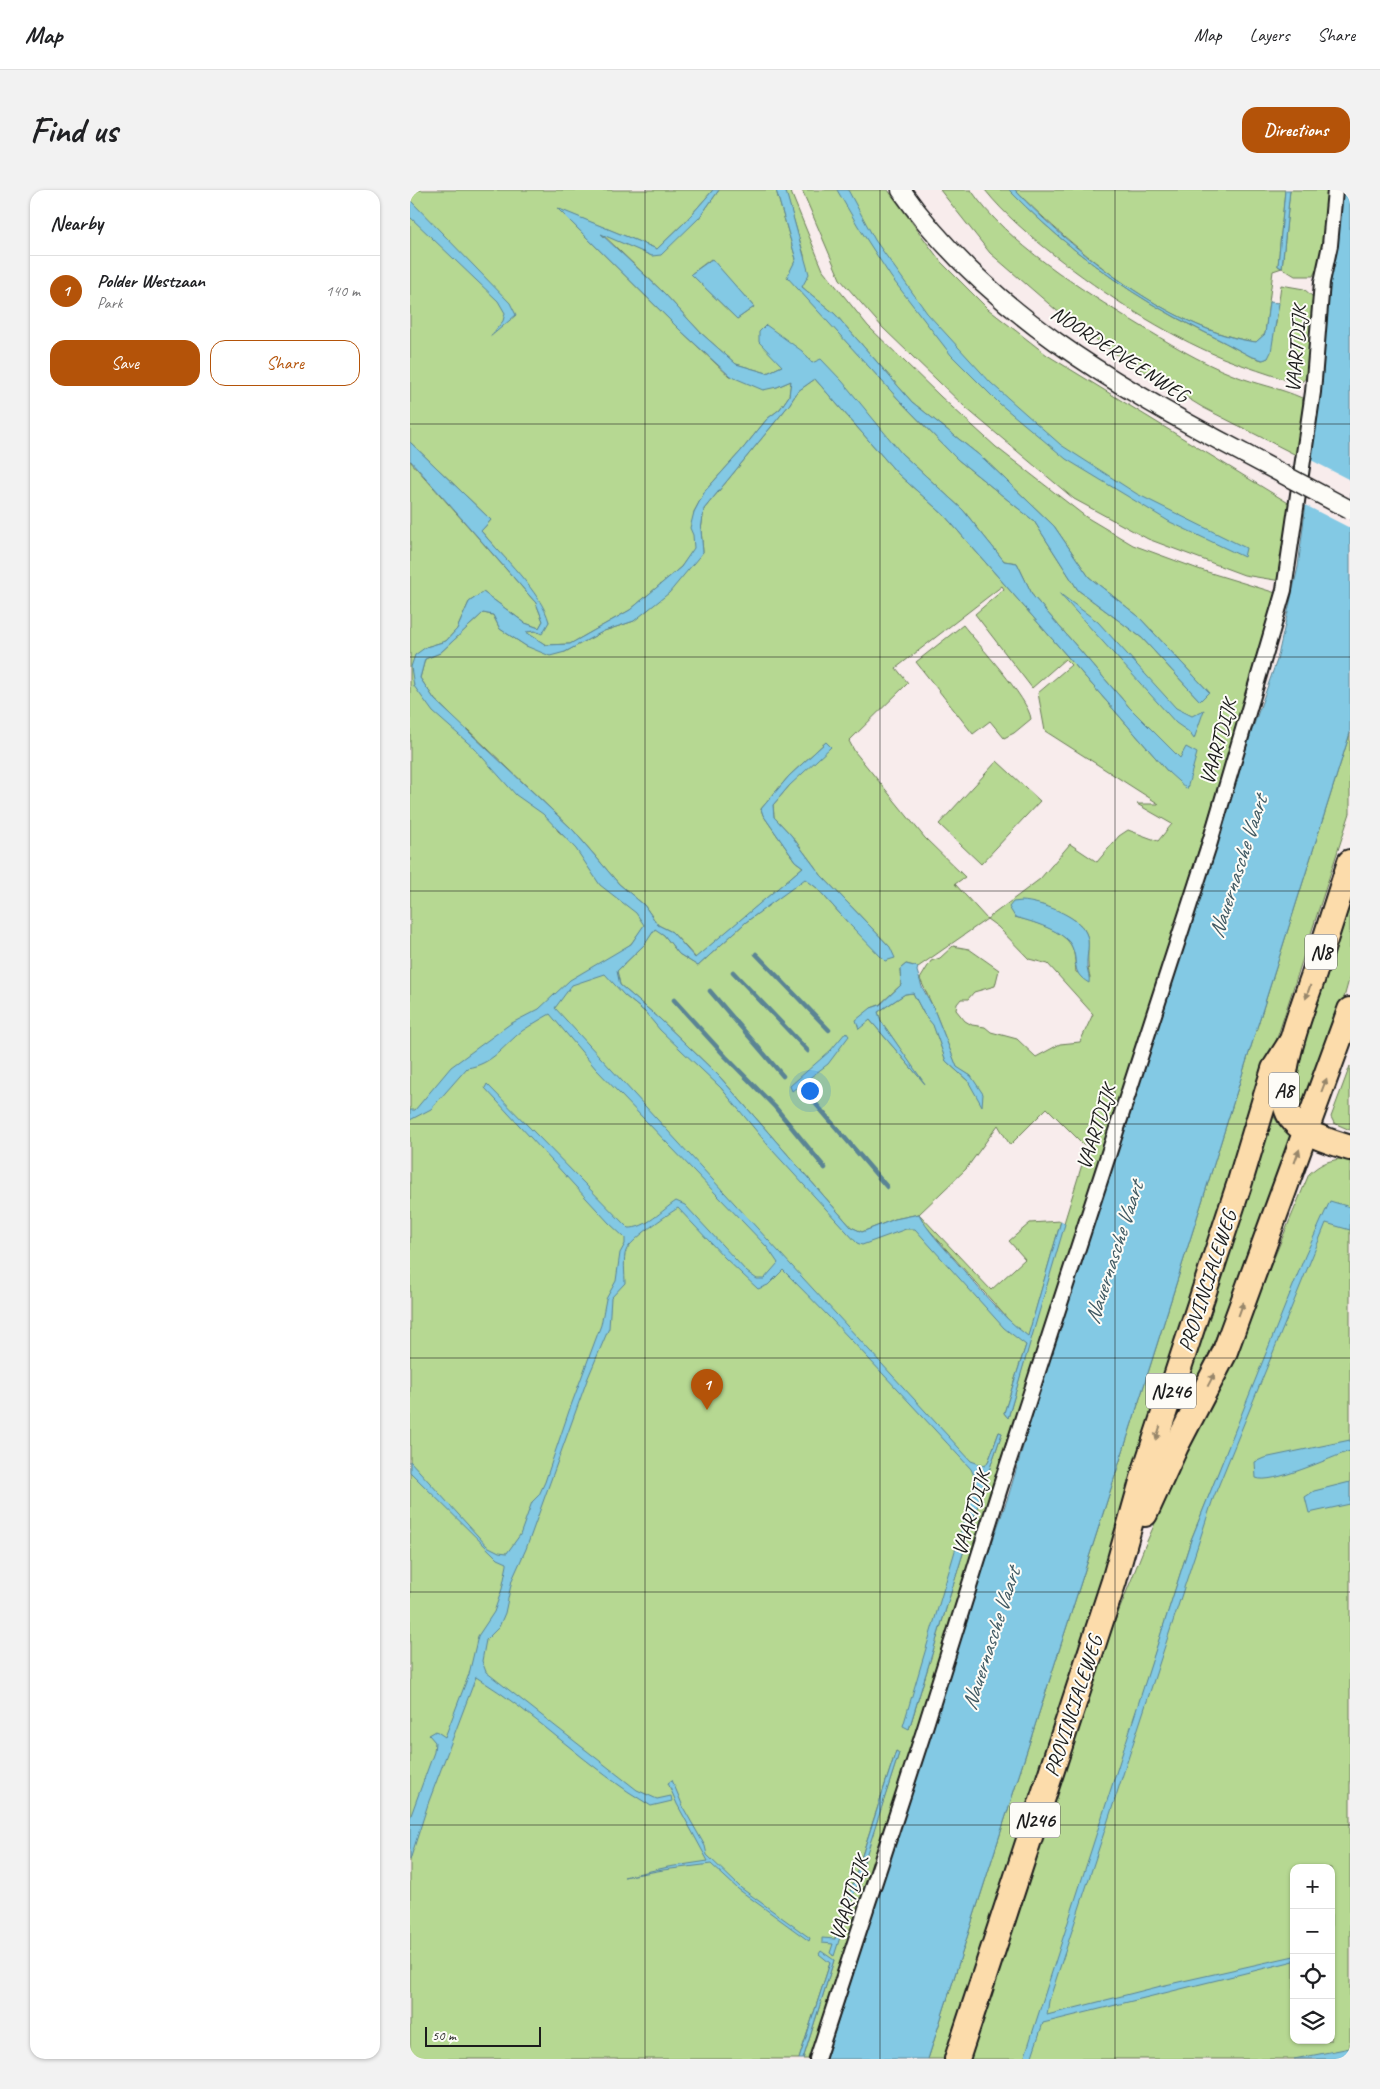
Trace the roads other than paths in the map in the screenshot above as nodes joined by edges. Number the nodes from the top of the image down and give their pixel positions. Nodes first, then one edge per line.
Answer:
1 (901, 190) edge
2 (1335, 190) edge
3 (1350, 510) edge
4 (1350, 862) edge
5 (1350, 1010) edge
6 (1291, 1042) junction
7 (1306, 1130) junction
8 (1350, 1148) edge
9 (1114, 1581) junction
10 (817, 2059) edge
11 (957, 2059) edge

1 - 3 street, NOORDERVEENWEG, bridge
2 - 10 street, VAARTDIJK
4 -> 6 highway, N8
7 -> 5 highway, N246
6 - 7 highway, A8
6 -> 9 highway, PROVINCIALEWEG / N246
7 - 8 highway, A8
9 -> 7 highway, PROVINCIALEWEG / N246
9 - 11 highway, PROVINCIALEWEG / N246

